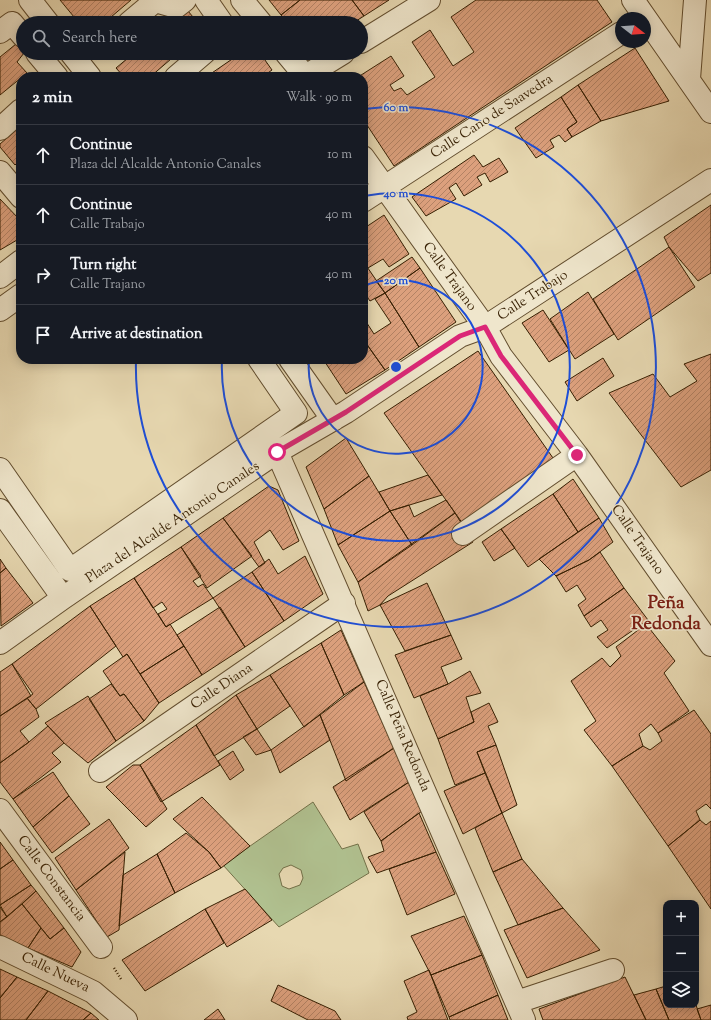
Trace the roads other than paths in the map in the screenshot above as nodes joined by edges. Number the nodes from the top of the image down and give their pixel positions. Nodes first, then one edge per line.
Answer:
1 (30, 0) edge
2 (185, 0) edge
3 (206, 0) edge
4 (242, 0) edge
5 (429, 0) edge
6 (633, 0) edge
7 (694, 0) edge
8 (154, 1) edge
9 (43, 16) edge
10 (137, 16) edge
11 (217, 16) edge
12 (255, 16) edge
13 (16, 28) edge
14 (0, 32) edge
15 (615, 37) edge
16 (368, 38) edge
17 (43, 60) edge
18 (196, 60) edge
19 (292, 60) edge
20 (332, 60) edge
21 (53, 72) edge
22 (182, 72) edge
23 (301, 72) edge
24 (313, 72) edge
25 (688, 79) junction
26 (711, 112) edge
27 (16, 115) edge
28 (0, 129) edge
29 (368, 164) edge
30 (711, 180) edge
31 (384, 186) junction
32 (368, 197) edge
33 (16, 265) edge
34 (0, 277) edge
35 (16, 299) edge
36 (0, 310) edge
37 (485, 327) junction
38 (262, 364) edge
39 (294, 364) edge
40 (333, 420) junction
41 (277, 452) junction
42 (577, 455) junction
43 (0, 469) edge
44 (0, 510) edge
45 (463, 534) dead end
46 (63, 598) junction
47 (344, 604) junction
48 (0, 643) edge
49 (711, 644) edge
50 (100, 771) dead end
51 (0, 810) edge
52 (0, 947) edge
53 (101, 947) dead end
54 (613, 970) dead end
55 (521, 1011) edge
56 (126, 1020) edge

1 - 9 street
2 - 8 street
3 - 11 street
4 - 12 street
5 - 16 street
6 - 25 street
7 - 25 street
8 - 10 street
13 - 14 street
15 - 31 street, Calle Cano de Saavedra
17 - 21 street
18 - 22 street
19 - 23 street
20 - 24 street
25 - 26 street
27 - 28 street
29 - 31 street, Calle Trajano
30 - 37 street, Calle Trabajo
31 - 32 street, Calle Cano de Saavedra
31 - 37 street, Calle Trajano
33 - 34 street
35 - 36 street
37 - 40 street, Calle Trabajo
37 - 42 street, Calle Trajano
38 - 43 street, Plaza del Alcalde Antonio Canales
39 - 40 street
40 - 41 street, Plaza del Alcalde Antonio Canales
41 - 46 street, Plaza del Alcalde Antonio Canales
41 - 47 street, Calle Peña Redonda
42 - 45 street
42 - 49 street, Calle Trajano
44 - 46 street
46 - 48 street, Plaza del Alcalde Antonio Canales
47 - 50 street, Calle Diana
47 - 55 street, Calle Peña Redonda
51 - 53 street, Calle Constancia
52 - 56 street, Calle Nueva
54 - 55 street

